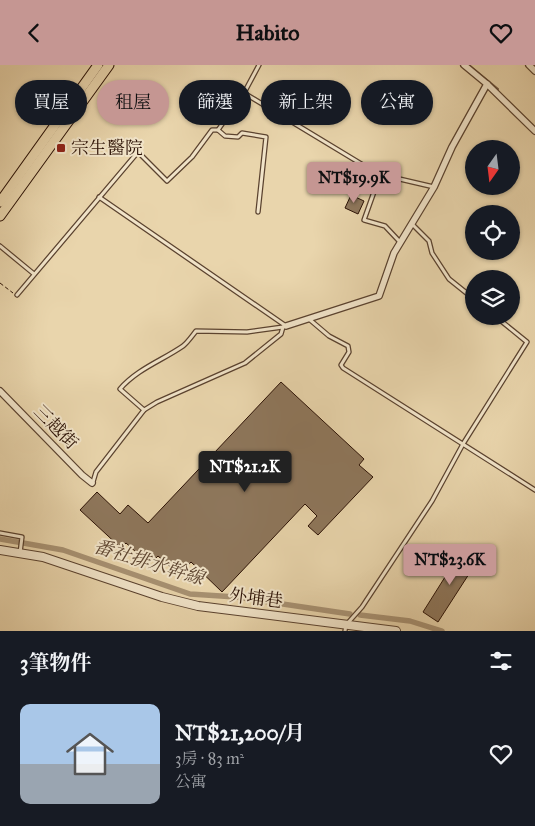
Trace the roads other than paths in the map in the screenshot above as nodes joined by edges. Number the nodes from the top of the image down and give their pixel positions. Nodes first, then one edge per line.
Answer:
1 (98, 65) edge
2 (109, 65) edge
3 (259, 65) edge
4 (464, 65) edge
5 (529, 65) edge
6 (535, 71) edge
7 (251, 80) edge
8 (487, 84) junction
9 (251, 97) edge
10 (222, 125) edge
11 (218, 130) junction
12 (535, 131) edge
13 (46, 145) junction
14 (380, 174) junction
15 (434, 187) junction
16 (99, 197) junction
17 (0, 202) edge
18 (258, 212) dead end
19 (0, 216) edge
20 (412, 224) junction
21 (401, 242) junction
22 (0, 246) edge
23 (34, 274) junction
24 (465, 292) edge
25 (16, 295) road end
26 (309, 319) junction
27 (506, 325) edge
28 (285, 326) junction
29 (0, 391) edge
30 (144, 410) junction
31 (463, 445) junction
32 (92, 483) joint
33 (535, 491) edge
34 (0, 533) edge
35 (0, 550) edge
36 (20, 553) junction
37 (345, 628) edge
38 (396, 631) edge

1 - 13 main road
2 - 13 main road
3 - 7 lane
4 - 8 street
5 - 6 street
8 - 12 street
8 - 15 street
9 - 14 lane
10 - 11 lane
11 - 16 lane
11 - 18 lane
13 - 17 main road
13 - 19 main road
14 - 15 lane
14 - 21 lane
15 - 20 street
16 - 23 lane
16 - 28 lane
20 - 21 street
20 - 24 lane
21 - 26 street
22 - 23 lane
23 - 25 lane
26 - 28 street
26 - 31 lane
27 - 31 lane
28 - 30 lane
28 - 30 lane
29 - 32 street, 三越街
30 - 32 lane
31 - 33 lane
31 - 37 lane
34 - 36 lane
35 - 36 street, 外埔巷
36 - 37 street, 外埔巷
37 - 38 street, 外埔巷

